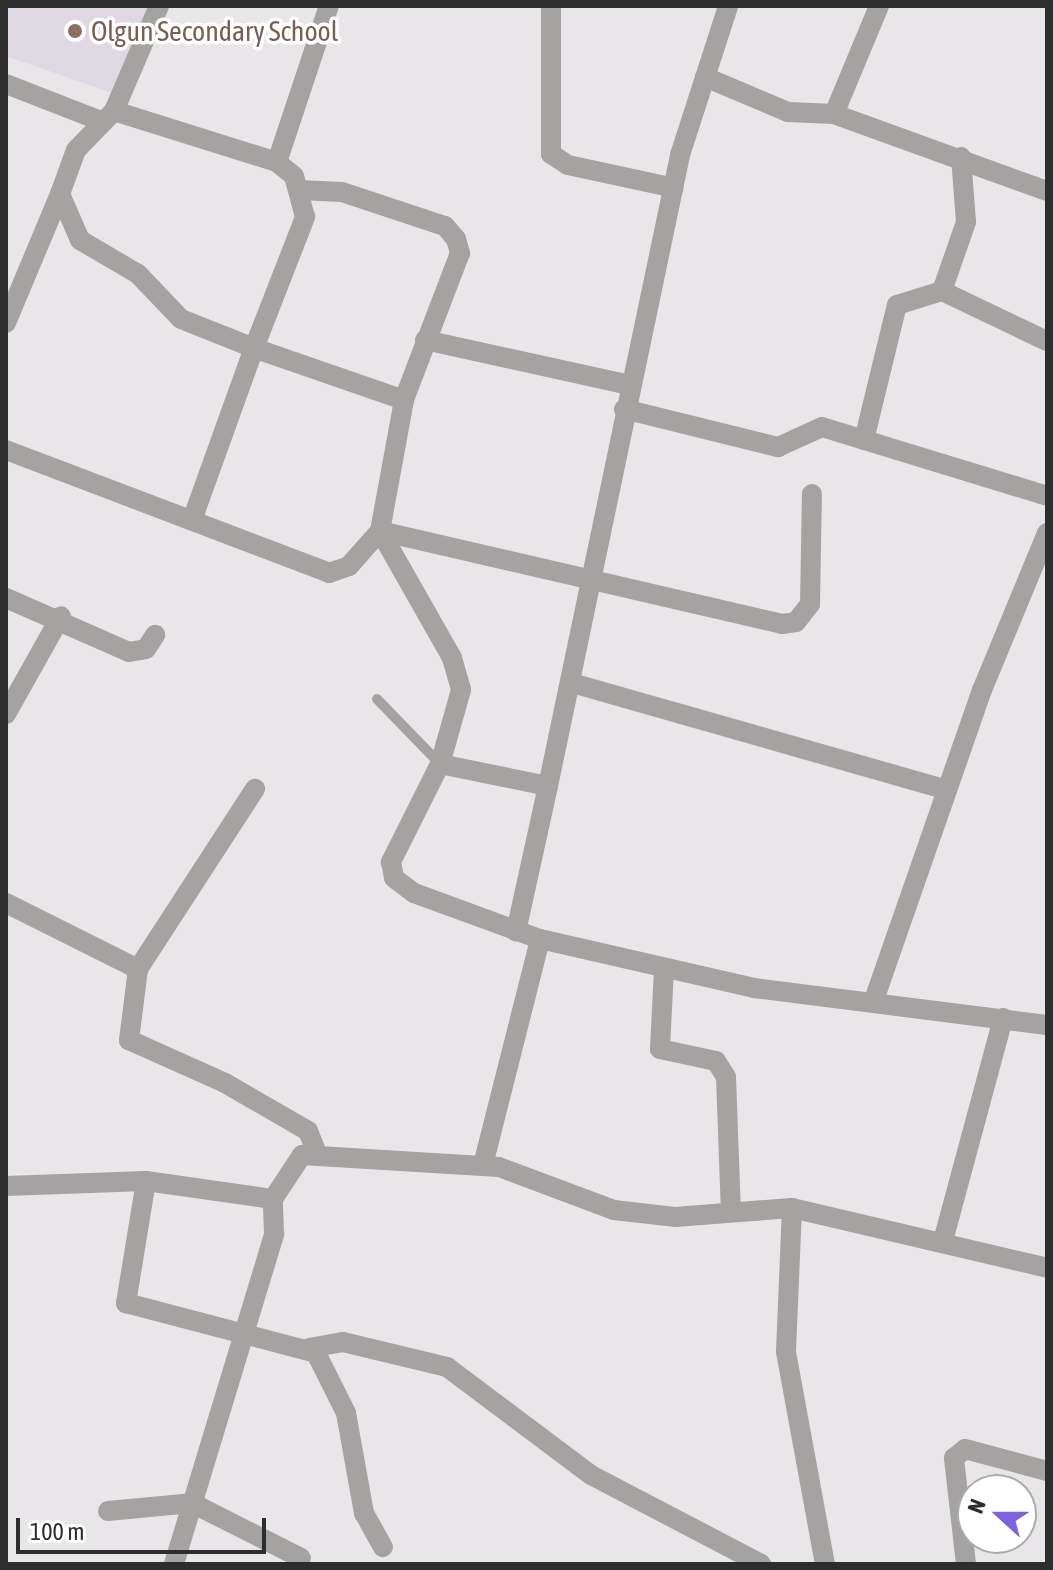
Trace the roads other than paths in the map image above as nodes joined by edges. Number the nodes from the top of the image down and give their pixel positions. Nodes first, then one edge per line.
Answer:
1 (159, 6) edge
2 (329, 6) edge
3 (551, 6) edge
4 (728, 6) edge
5 (879, 6) edge
6 (705, 77) junction
7 (6, 84) edge
8 (849, 91) junction
9 (834, 114) junction
10 (108, 116) junction
11 (864, 123) junction
12 (961, 157) junction
13 (277, 162) junction
14 (674, 188) junction
15 (299, 190) junction
16 (1047, 191) edge
17 (60, 194) junction
18 (942, 291) junction
19 (6, 323) edge
20 (425, 340) junction
21 (1047, 341) edge
22 (254, 348) junction
23 (629, 385) junction
24 (404, 400) junction
25 (624, 409) junction
26 (864, 440) junction
27 (6, 450) edge
28 (812, 494) dead end
29 (1047, 496) edge
30 (193, 517) junction
31 (380, 531) junction
32 (1047, 533) edge
33 (595, 576) junction
34 (6, 598) edge
35 (61, 616) junction
36 (155, 635) dead end
37 (572, 683) junction
38 (377, 699) dead end
39 (6, 714) edge
40 (440, 764) junction
41 (548, 786) junction
42 (255, 789) dead end
43 (945, 789) junction
44 (6, 903) edge
45 (516, 932) junction
46 (540, 939) junction
47 (138, 969) junction
48 (664, 969) junction
49 (874, 1000) junction
50 (1003, 1018) junction
51 (1047, 1025) edge
52 (316, 1151) junction
53 (483, 1165) junction
54 (146, 1181) junction
55 (6, 1186) edge
56 (273, 1199) junction
57 (792, 1208) junction
58 (731, 1212) junction
59 (943, 1241) junction
60 (1047, 1268) edge
61 (239, 1336) junction
62 (309, 1348) junction
63 (1047, 1471) edge
64 (192, 1503) junction
65 (108, 1511) dead end
66 (383, 1547) dead end
67 (301, 1558) dead end
68 (174, 1564) edge
69 (761, 1564) edge
70 (825, 1564) edge
71 (966, 1564) edge

1 - 10 street
2 - 13 street
3 - 14 street
4 - 6 street
5 - 8 street
6 - 9 street
6 - 14 street
7 - 10 street
8 - 9 street
8 - 11 street
9 - 11 street
10 - 13 street
10 - 17 street
11 - 12 street
12 - 16 street
12 - 18 street
13 - 15 street
14 - 23 street
15 - 20 street
15 - 22 street
17 - 19 street
17 - 22 street
18 - 21 street
18 - 26 street
20 - 23 street
20 - 24 street
22 - 24 street
22 - 30 street
23 - 25 street
24 - 31 street
25 - 26 street
25 - 33 street
26 - 29 street
27 - 30 street
28 - 33 street
30 - 31 street
31 - 33 street
31 - 40 street
32 - 43 street
33 - 37 street
34 - 35 street
35 - 36 street
35 - 39 street
37 - 41 street
37 - 43 street
38 - 40 lane
40 - 41 street
40 - 45 street
41 - 45 street
42 - 47 street
43 - 49 street
44 - 47 street
45 - 46 street
46 - 48 street
46 - 53 street
47 - 52 street
48 - 49 street
48 - 58 street
49 - 50 street
50 - 51 street
50 - 59 street
52 - 53 street
52 - 56 street
53 - 58 street
54 - 55 street
54 - 56 street
54 - 61 street
56 - 61 street
57 - 58 street
57 - 59 street
57 - 70 street
59 - 60 street
61 - 62 street
61 - 64 street
62 - 66 street
62 - 69 street
63 - 71 street
64 - 65 street
64 - 67 street
64 - 68 street

